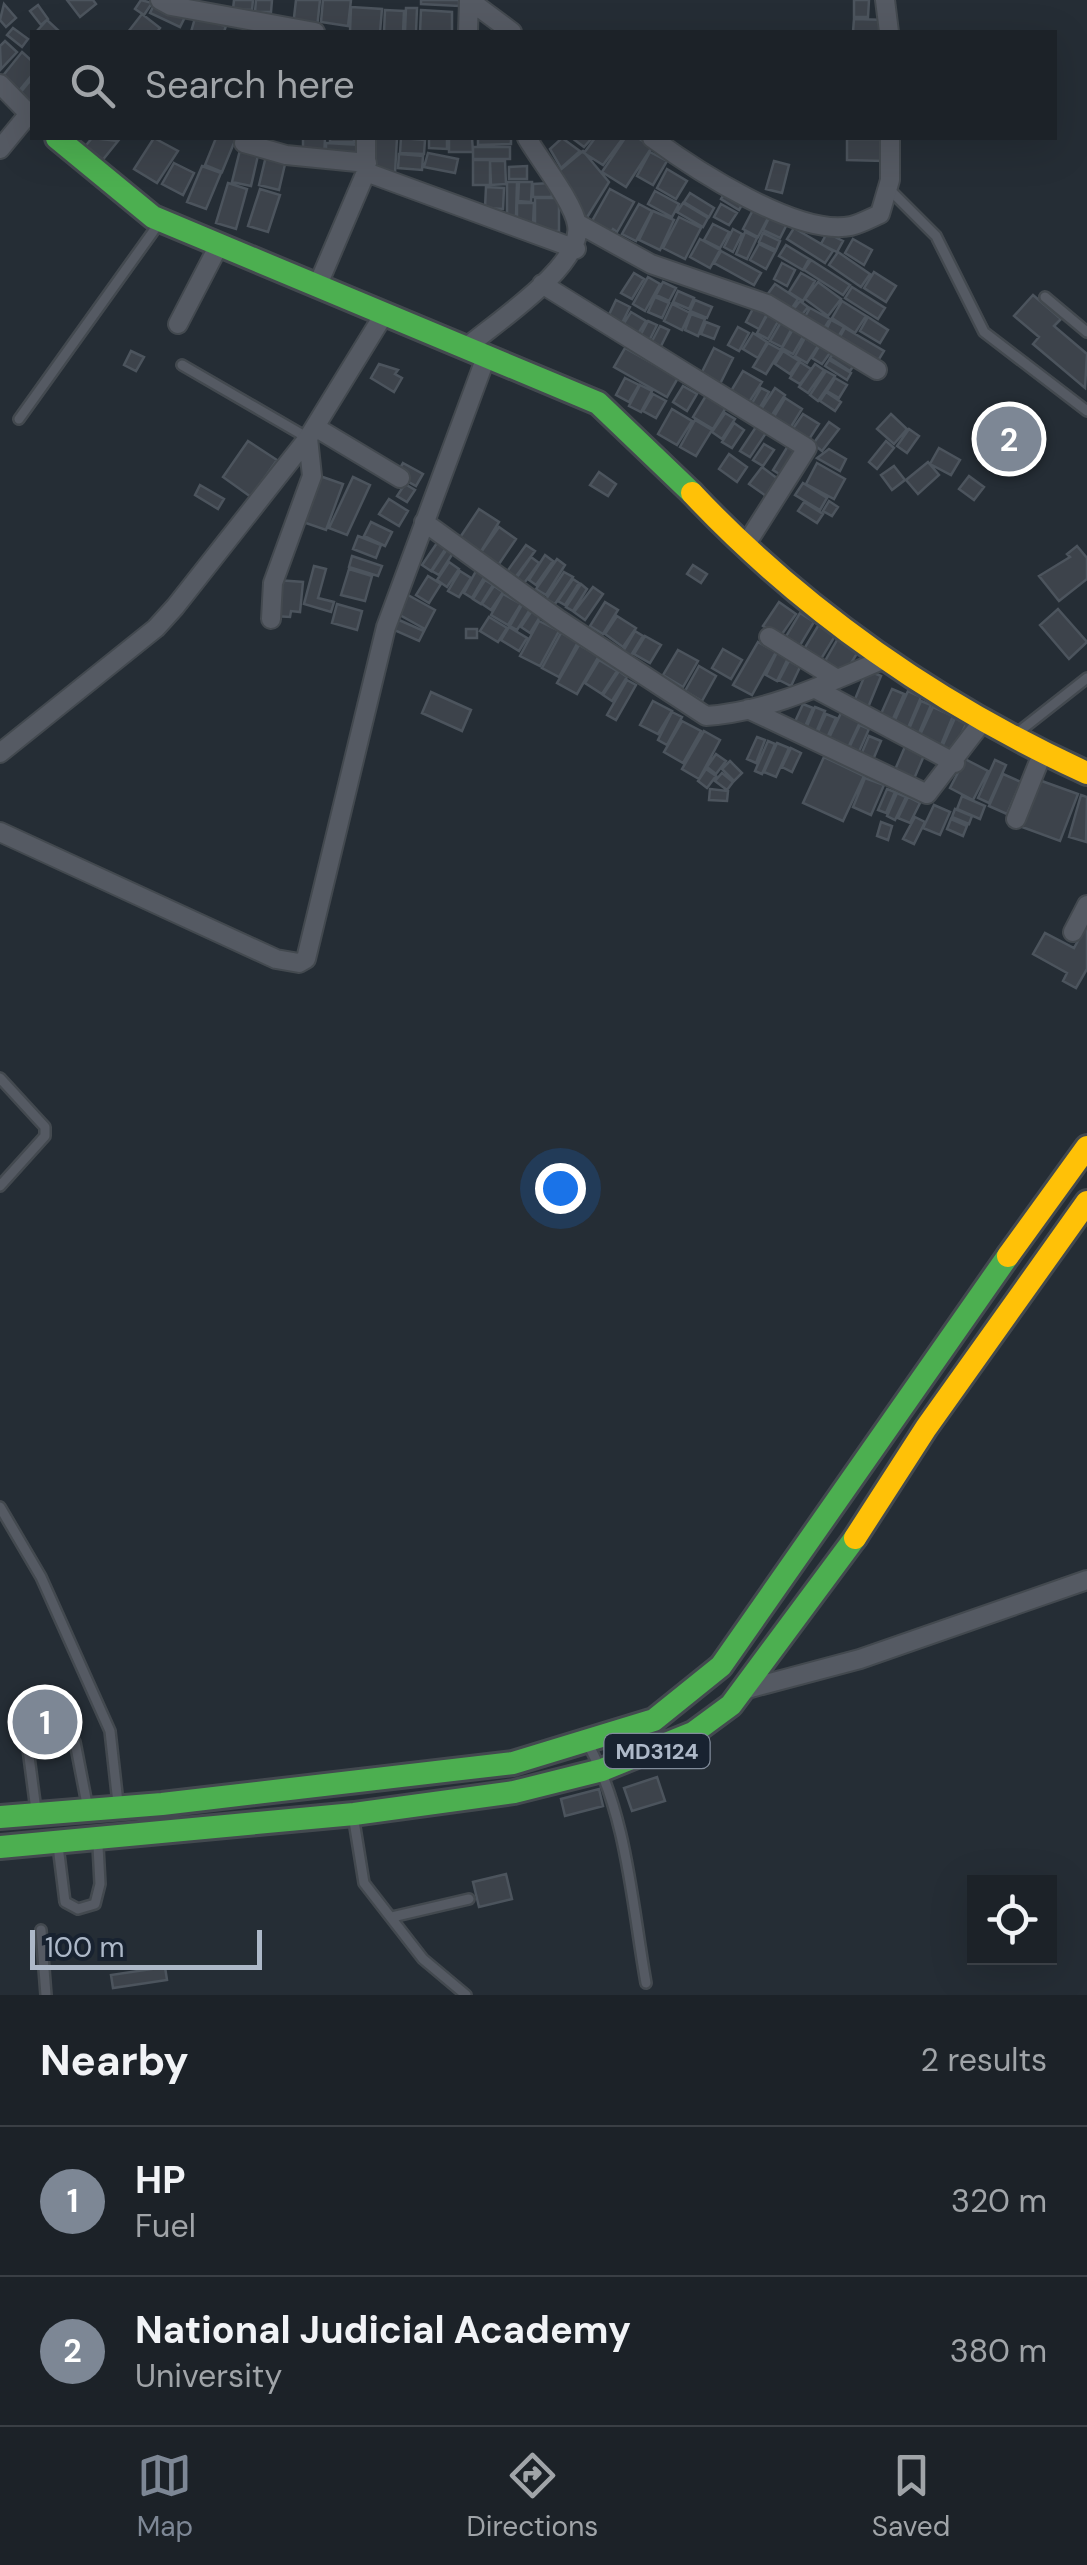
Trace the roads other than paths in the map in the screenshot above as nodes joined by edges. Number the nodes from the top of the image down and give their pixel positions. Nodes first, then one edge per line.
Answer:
1 (160, 0) edge
2 (469, 0) edge
3 (885, 0) edge
4 (208, 6) edge
5 (244, 26) edge
6 (291, 30) edge
7 (468, 30) edge
8 (509, 30) edge
9 (890, 30) edge
10 (0, 84) edge
11 (30, 113) edge
12 (30, 115) edge
13 (60, 140) edge
14 (366, 140) edge
15 (528, 140) edge
16 (655, 140) edge
17 (890, 140) edge
18 (244, 142) dead end
19 (0, 149) edge
20 (366, 168) junction
21 (888, 188) junction
22 (160, 220) junction
23 (577, 223) junction
24 (219, 245) junction
25 (576, 250) junction
26 (542, 284) junction
27 (317, 287) junction
28 (1044, 297) dead end
29 (384, 316) junction
30 (178, 324) dead end
31 (1087, 332) edge
32 (476, 352) junction
33 (182, 365) dead end
34 (877, 370) dead end
35 (1087, 412) edge
36 (19, 419) dead end
37 (312, 433) junction
38 (400, 478) dead end
39 (424, 522) junction
40 (745, 546) junction
41 (271, 618) dead end
42 (769, 637) dead end
43 (887, 658) junction
44 (1087, 678) edge
45 (838, 679) junction
46 (816, 689) junction
47 (748, 709) junction
48 (983, 721) junction
49 (1010, 739) junction
50 (0, 753) edge
51 (1042, 754) junction
52 (955, 764) junction
53 (1087, 773) edge
54 (1016, 819) dead end
55 (0, 832) edge
56 (1087, 905) edge
57 (1072, 932) dead end
58 (0, 1078) edge
59 (1087, 1147) edge
60 (0, 1186) edge
61 (1087, 1202) edge
62 (0, 1507) edge
63 (1087, 1580) edge
64 (742, 1690) junction
65 (587, 1743) junction
66 (602, 1770) junction
67 (118, 1805) junction
68 (87, 1807) junction
69 (36, 1813) junction
70 (354, 1814) junction
71 (0, 1817) edge
72 (99, 1838) junction
73 (56, 1842) junction
74 (0, 1847) edge
75 (469, 1899) dead end
76 (392, 1918) junction
77 (40, 1930) dead end
78 (646, 1983) dead end
79 (46, 1995) edge
80 (466, 1995) edge

1 - 4 street
2 - 7 street
2 - 8 street
3 - 9 street
4 - 5 street
5 - 6 street
10 - 11 street
12 - 19 street
13 - 22 main road
14 - 20 street
15 - 23 street
16 - 21 street
17 - 21 street
18 - 20 street
20 - 25 street
20 - 27 street
21 - 35 lane
22 - 24 main road
22 - 36 lane
23 - 25 street
23 - 34 street
24 - 27 main road
24 - 30 street
25 - 26 street
26 - 32 street
26 - 40 street
27 - 29 main road
28 - 31 lane
29 - 32 main road
29 - 37 street
32 - 39 street
32 - 40 main road
33 - 37 lane
37 - 38 street
37 - 41 street
37 - 50 street
39 - 47 street
39 - 55 street
40 - 43 main road
42 - 45 street
43 - 45 street
43 - 48 main road
44 - 49 lane
45 - 46 street
46 - 47 street
46 - 52 street
47 - 52 street
48 - 49 main road
48 - 52 street
49 - 51 main road
51 - 53 main road
51 - 54 street
56 - 57 street
58 - 60 lane
59 - 65 main road, MD3124
61 - 64 main road, MD3124
62 - 67 lane
63 - 64 street
64 - 66 main road, MD3124
65 - 66 lane
65 - 67 main road, MD3124
66 - 70 main road, MD3124
66 - 78 lane
67 - 68 main road, MD3124
68 - 69 main road, MD3124
68 - 69 lane
69 - 71 main road, MD3124
70 - 72 main road, MD3124
70 - 76 lane
72 - 73 main road, MD3124
72 - 73 lane
73 - 74 main road, MD3124
75 - 76 lane
76 - 80 lane
77 - 79 lane

